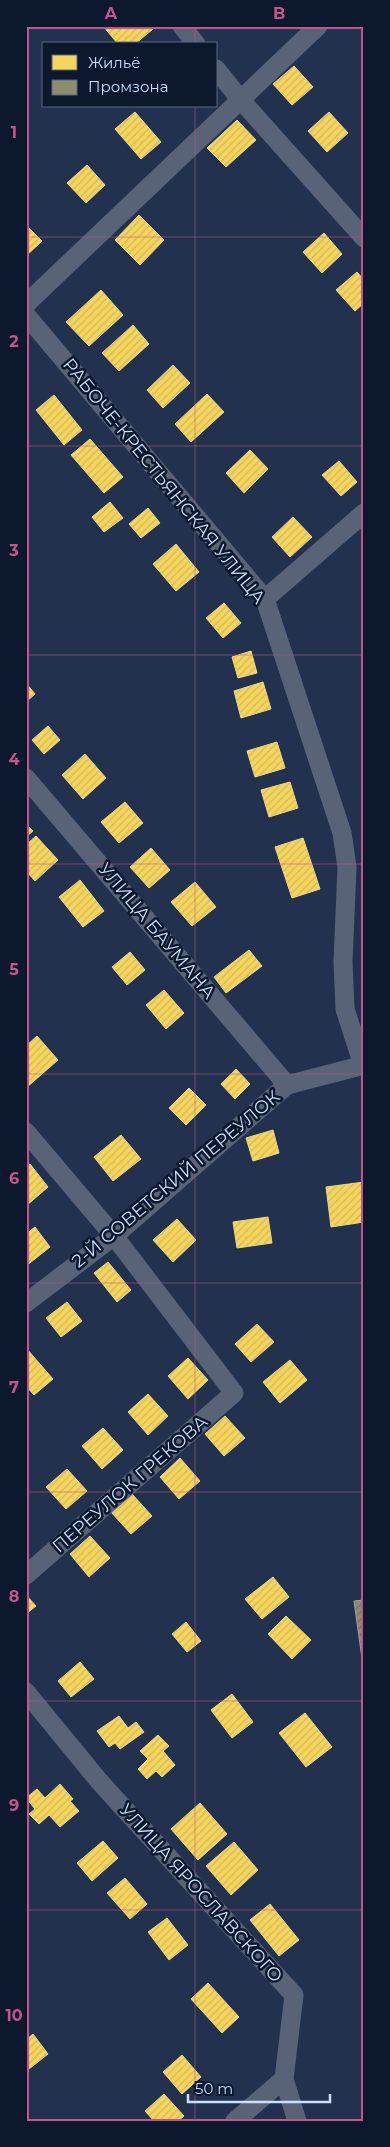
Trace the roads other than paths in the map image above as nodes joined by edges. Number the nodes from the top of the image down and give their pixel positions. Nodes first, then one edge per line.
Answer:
1 (182, 26) edge
2 (318, 26) edge
3 (194, 42) edge
4 (218, 72) edge
5 (240, 99) junction
6 (364, 238) edge
7 (26, 304) edge
8 (26, 315) edge
9 (364, 514) edge
10 (265, 599) junction
11 (26, 778) edge
12 (364, 1065) edge
13 (287, 1085) junction
14 (29, 1143) edge
15 (114, 1236) junction
16 (26, 1303) edge
17 (26, 1575) edge
18 (26, 1692) edge
19 (284, 2079) junction
20 (235, 2121) edge
21 (297, 2121) edge

1 - 3 street
2 - 5 street
4 - 5 street
5 - 6 street
5 - 7 street
8 - 10 street, РАБОЧЕ-КРЕСТЬЯНСКАЯ УЛИЦА
9 - 10 street
10 - 12 street, РАБОЧЕ-КРЕСТЬЯНСКАЯ УЛИЦА
11 - 13 street, УЛИЦА БАУМАНА
12 - 13 street, 2-Й СОВЕТСКИЙ ПЕРЕУЛОК
13 - 15 street, 2-Й СОВЕТСКИЙ ПЕРЕУЛОК
14 - 15 street
15 - 16 street, 2-Й СОВЕТСКИЙ ПЕРЕУЛОК
15 - 17 street, ПЕРЕУЛОК ГРЕКОВА
18 - 19 street, УЛИЦА ЯРОСЛАВСКОГО
19 - 20 street
19 - 21 street, УЛИЦА ЯРОСЛАВСКОГО

